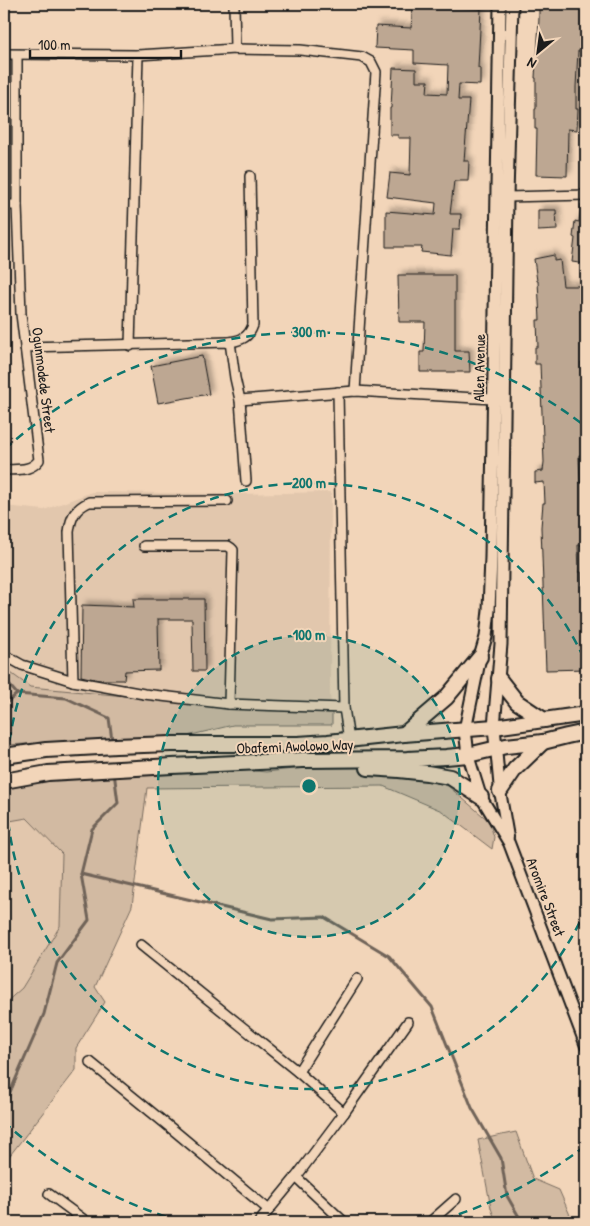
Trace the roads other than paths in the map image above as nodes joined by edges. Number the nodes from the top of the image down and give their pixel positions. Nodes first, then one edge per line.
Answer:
1 (234, 4) edge
2 (500, 4) edge
3 (512, 4) edge
4 (235, 49) junction
5 (4, 54) edge
6 (138, 54) junction
7 (17, 55) junction
8 (250, 176) dead end
9 (586, 195) edge
10 (507, 197) junction
11 (4, 205) edge
12 (17, 205) junction
13 (230, 342) junction
14 (130, 346) junction
15 (25, 347) junction
16 (355, 391) junction
17 (338, 392) junction
18 (493, 399) junction
19 (240, 400) junction
20 (4, 470) edge
21 (246, 481) dead end
22 (227, 501) dead end
23 (144, 546) dead end
24 (4, 655) edge
25 (480, 657) junction
26 (499, 679) junction
27 (73, 681) junction
28 (228, 704) junction
29 (344, 708) junction
30 (586, 714) edge
31 (544, 720) junction
32 (494, 727) junction
33 (465, 730) junction
34 (586, 732) edge
35 (404, 734) junction
36 (349, 740) junction
37 (543, 742) junction
38 (496, 748) junction
39 (468, 755) junction
40 (4, 756) edge
41 (260, 762) junction
42 (4, 781) edge
43 (500, 792) junction
44 (481, 797) junction
45 (509, 843) junction
46 (141, 945) dead end
47 (357, 979) dead end
48 (408, 1022) dead end
49 (586, 1046) edge
50 (90, 1062) dead end
51 (298, 1072) junction
52 (344, 1114) junction
53 (296, 1177) junction
54 (49, 1194) dead end
55 (456, 1199) dead end
56 (269, 1210) junction
57 (88, 1222) edge
58 (259, 1222) edge
59 (344, 1222) edge
60 (430, 1222) edge

1 - 4 street
2 - 18 main road, Allen Avenue
3 - 10 main road, Allen Avenue
4 - 6 street
4 - 16 street
5 - 7 street
6 - 7 street
6 - 14 street
7 - 12 street, Ogunmodede Street
8 - 13 street
9 - 10 street
10 - 26 main road, Allen Avenue
11 - 12 street
12 - 15 street, Ogunmodede Street
13 - 14 street
13 - 19 street
14 - 15 street
15 - 20 street, Ogunmodede Street
16 - 17 street
16 - 18 street
17 - 19 street
17 - 29 street
18 - 25 main road, Allen Avenue
19 - 21 street
22 - 27 street
23 - 28 street
24 - 27 street
25 - 33 main road, Allen Avenue
25 - 35 main road
26 - 31 main road
26 - 32 main road, Allen Avenue
27 - 28 street
28 - 29 street
29 - 36 street
30 - 31 main road, Obafemi Awolowo Way
31 - 32 main road, Obafemi Awolowo Way
32 - 33 main road, Obafemi Awolowo Way
32 - 38 main road, Allen Avenue
33 - 35 main road, Obafemi Awolowo Way
33 - 39 main road, Allen Avenue
34 - 37 main road, Obafemi Awolowo Way
35 - 36 main road, Obafemi Awolowo Way
36 - 40 main road, Obafemi Awolowo Way
37 - 38 main road, Obafemi Awolowo Way
37 - 43 main road
38 - 39 main road, Obafemi Awolowo Way
38 - 43 street, Aromire Street
39 - 41 main road, Obafemi Awolowo Way
39 - 44 street, Aromire Street
41 - 42 main road, Obafemi Awolowo Way
41 - 44 main road
43 - 45 street, Aromire Street
44 - 45 street, Aromire Street
45 - 49 street, Aromire Street
46 - 51 street
47 - 51 street
48 - 52 street
50 - 56 street
51 - 52 street
52 - 53 street
53 - 56 street
53 - 59 street
54 - 57 street
55 - 60 street
56 - 58 street

